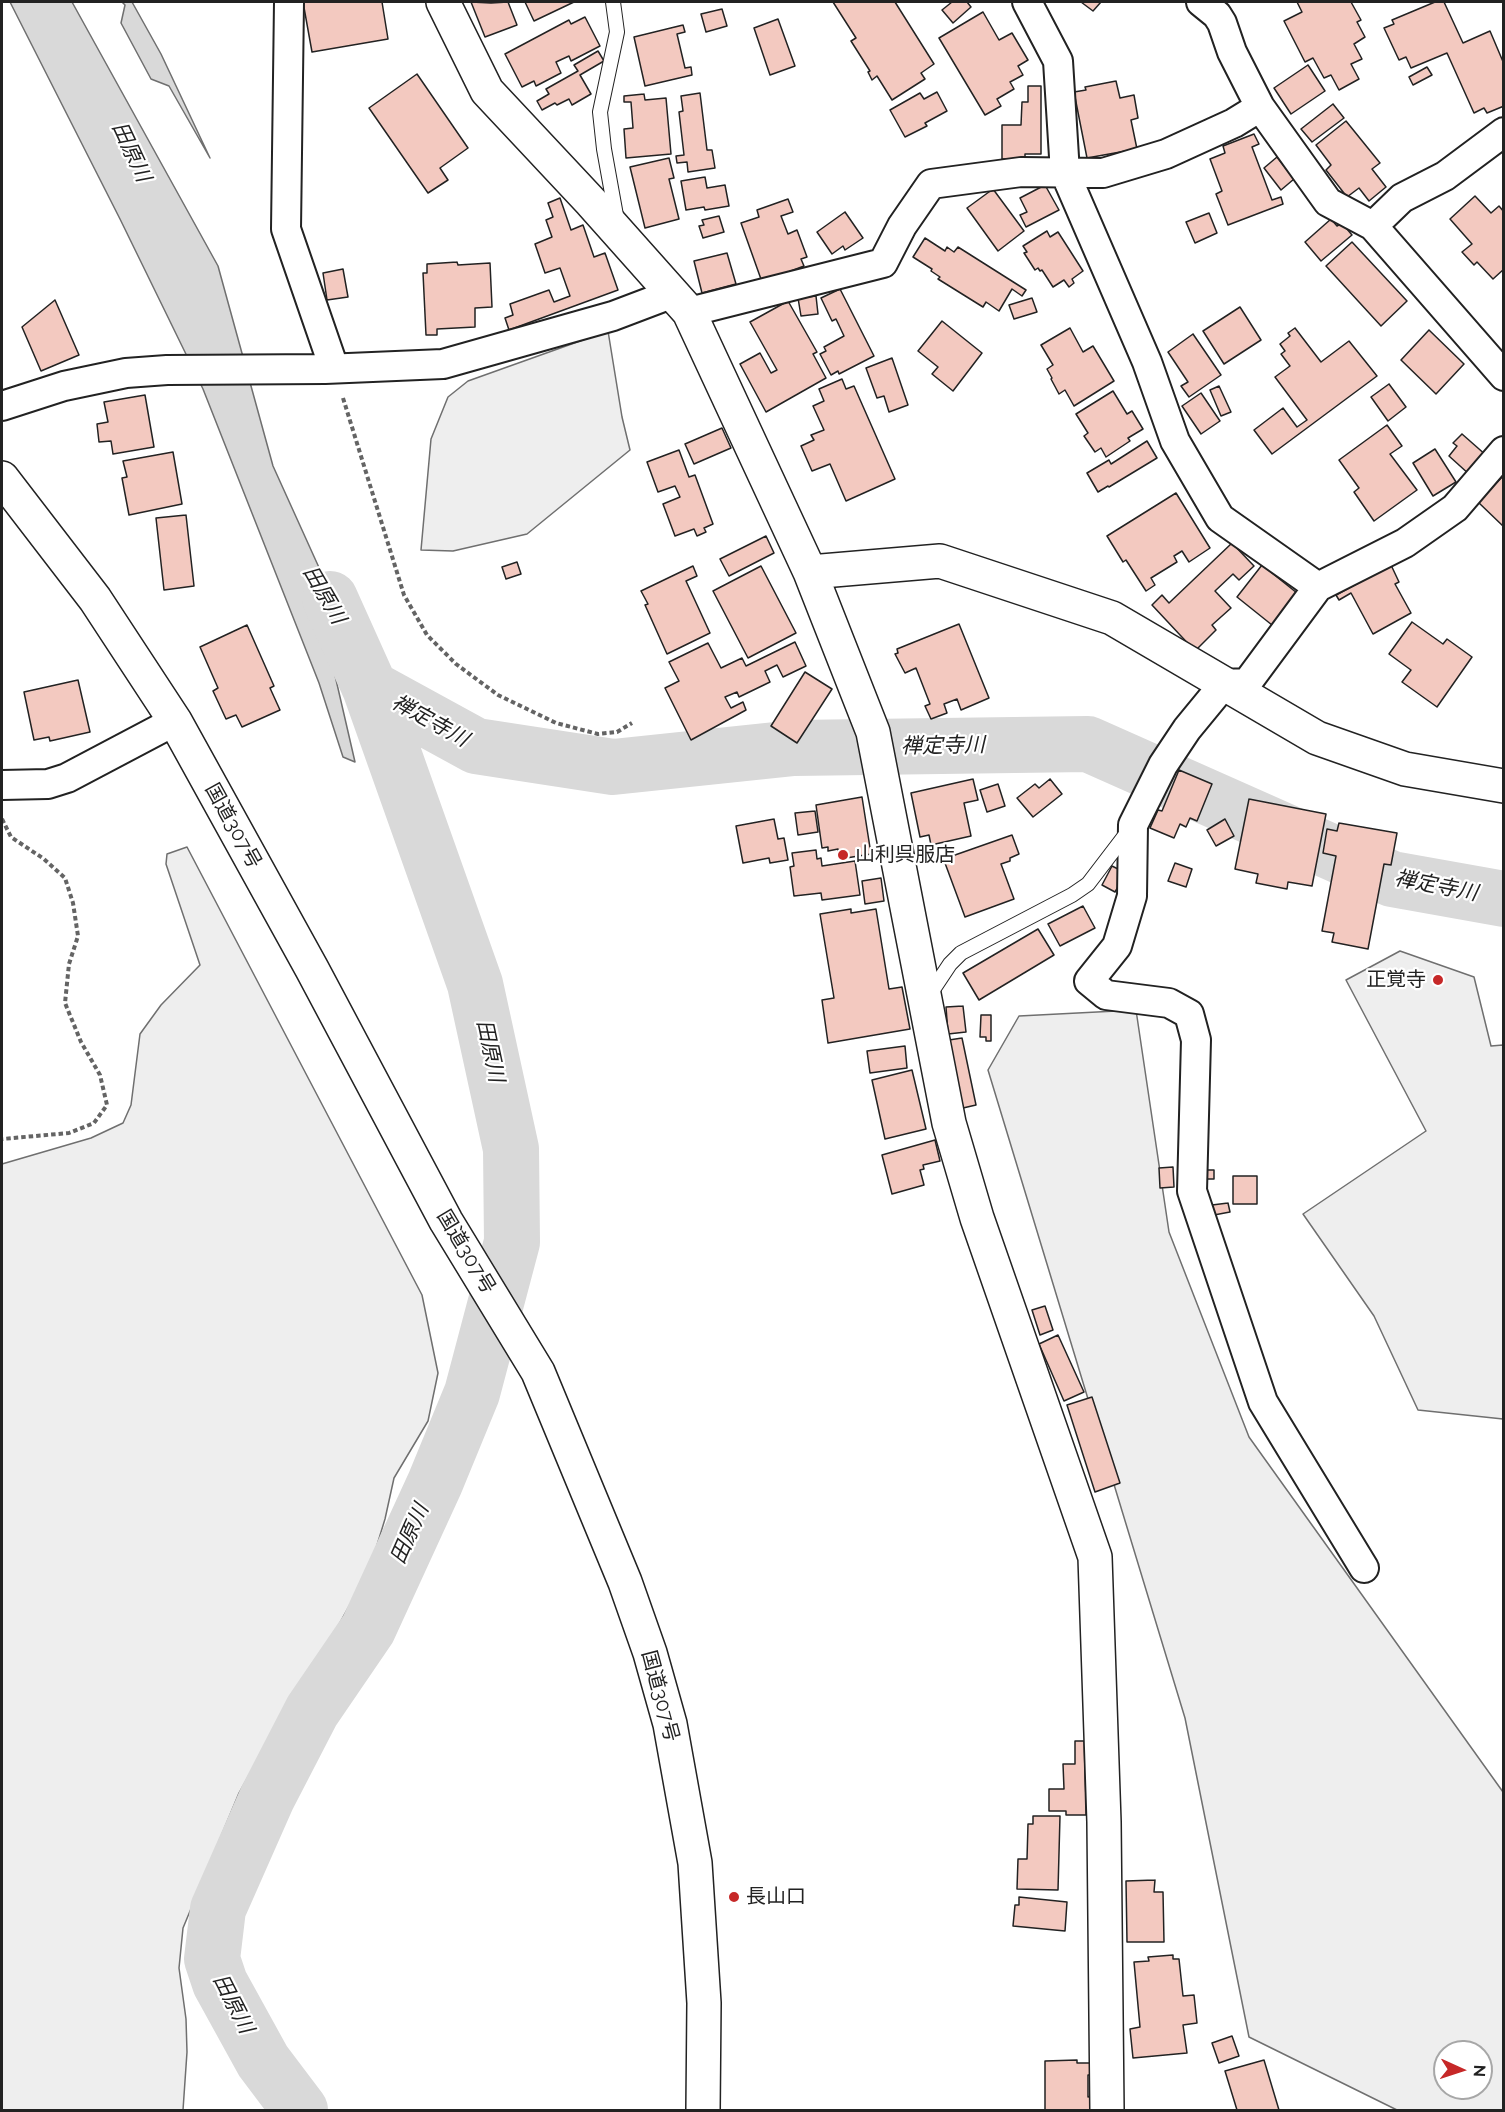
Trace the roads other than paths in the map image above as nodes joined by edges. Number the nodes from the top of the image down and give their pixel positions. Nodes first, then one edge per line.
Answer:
1 (288, 2) edge
2 (443, 2) edge
3 (613, 2) edge
4 (1027, 2) edge
5 (1201, 2) edge
6 (1260, 107) junction
7 (1503, 132) edge
8 (1065, 173) junction
9 (1373, 226) junction
10 (620, 235) junction
11 (680, 303) junction
12 (330, 369) junction
13 (1503, 376) edge
14 (2, 405) edge
15 (1503, 451) edge
16 (2, 478) edge
17 (810, 572) junction
18 (1318, 587) junction
19 (1224, 684) junction
20 (175, 721) junction
21 (2, 785) edge
22 (1503, 786) edge
23 (1133, 825) junction
24 (926, 1001) junction
25 (1364, 1568) dead end
26 (703, 2110) edge
27 (1107, 2110) edge

1 - 12 street
2 - 10 main road
3 - 10 lane
4 - 8 street
5 - 6 street
6 - 8 street
6 - 9 street
7 - 9 street
8 - 11 street
8 - 18 street
9 - 13 street
10 - 11 main road
11 - 12 street
11 - 17 main road
12 - 14 street
15 - 18 street
16 - 20 main road, 国道307号
17 - 19 main road
17 - 24 main road
18 - 19 street
19 - 22 main road
19 - 23 street
20 - 21 street
20 - 26 main road, 国道307号
23 - 24 lane
23 - 25 street
24 - 27 main road

